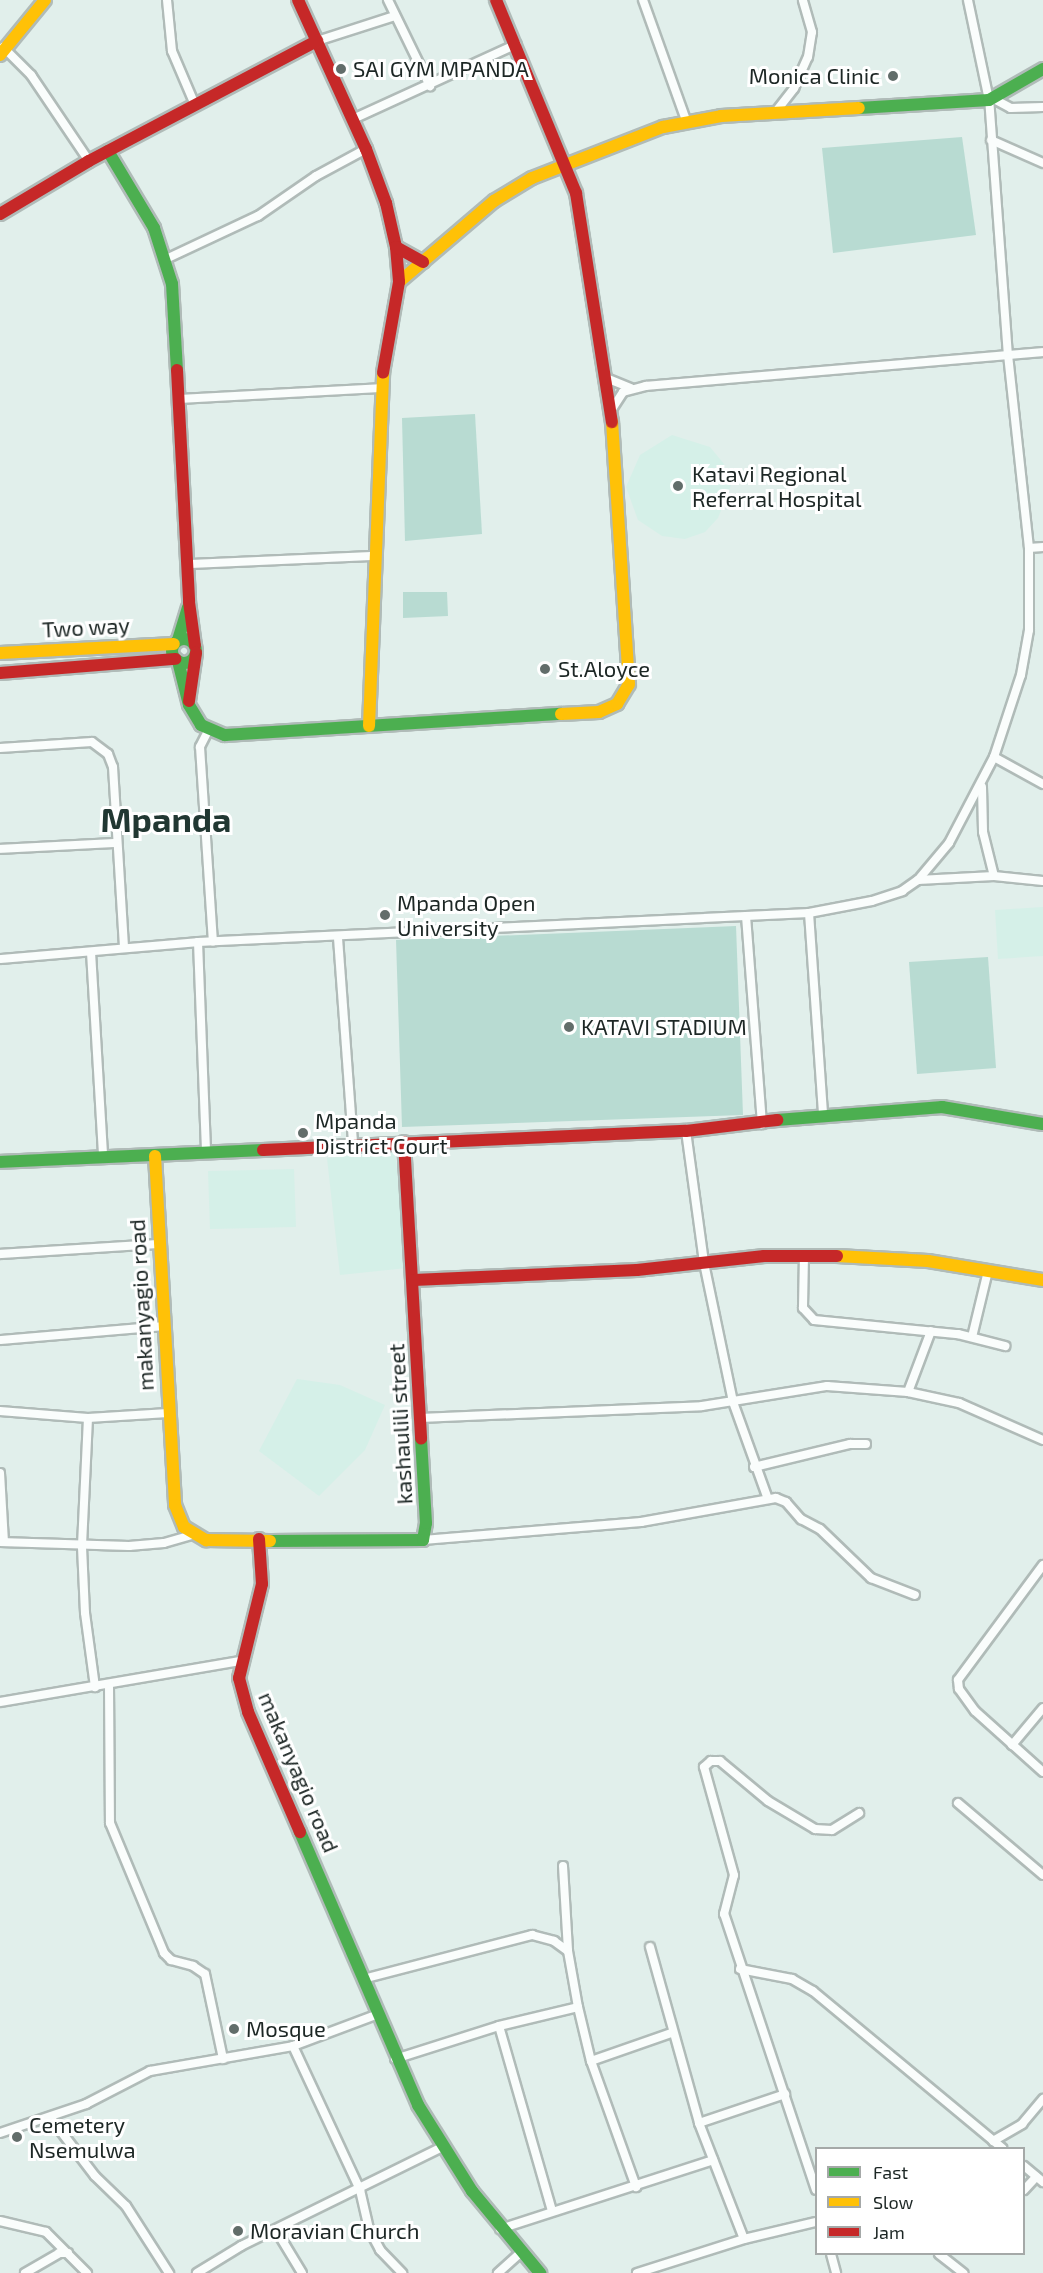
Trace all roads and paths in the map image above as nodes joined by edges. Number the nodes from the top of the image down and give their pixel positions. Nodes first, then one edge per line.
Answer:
1 (45, 0) edge
2 (167, 0) edge
3 (298, 0) edge
4 (388, 0) edge
5 (496, 0) edge
6 (643, 0) edge
7 (803, 0) edge
8 (968, 0) edge
9 (395, 16) junction
10 (317, 41) junction
11 (517, 44) junction
12 (2, 50) edge
13 (1043, 69) edge
14 (430, 86) junction
15 (990, 99) junction
16 (195, 105) junction
17 (1043, 107) edge
18 (773, 115) junction
19 (353, 119) junction
20 (686, 120) junction
21 (992, 140) junction
22 (366, 149) junction
23 (108, 151) junction
24 (89, 161) junction
25 (565, 163) junction
26 (1043, 163) edge
27 (0, 214) edge
28 (396, 247) junction
29 (166, 260) junction
30 (423, 261) junction
31 (399, 282) junction
32 (1043, 352) edge
33 (1008, 356) junction
34 (606, 378) junction
35 (380, 388) junction
36 (631, 388) junction
37 (179, 399) junction
38 (611, 413) junction
39 (1043, 547) edge
40 (1029, 548) junction
41 (373, 556) junction
42 (189, 564) junction
43 (189, 603) junction
44 (176, 642) junction
45 (196, 650) junction
46 (0, 653) edge
47 (176, 660) junction
48 (149, 663) junction
49 (0, 673) edge
50 (181, 679) junction
51 (189, 705) junction
52 (369, 726) junction
53 (208, 731) junction
54 (0, 748) edge
55 (994, 758) junction
56 (982, 783) junction
57 (1043, 784) edge
58 (115, 843) junction
59 (0, 849) edge
60 (994, 876) junction
61 (918, 880) junction
62 (1043, 881) edge
63 (809, 913) junction
64 (746, 916) junction
65 (338, 938) junction
66 (198, 942) junction
67 (213, 942) junction
68 (124, 948) junction
69 (91, 952) junction
70 (0, 959) edge
71 (823, 1114) junction
72 (762, 1124) junction
73 (1043, 1124) edge
74 (686, 1131) junction
75 (404, 1142) junction
76 (353, 1144) junction
77 (206, 1151) junction
78 (155, 1156) junction
79 (103, 1157) junction
80 (0, 1162) edge
81 (158, 1244) junction
82 (0, 1254) edge
83 (804, 1255) junction
84 (704, 1263) junction
85 (988, 1271) junction
86 (414, 1280) junction
87 (1043, 1280) edge
88 (163, 1326) junction
89 (931, 1331) junction
90 (972, 1337) junction
91 (0, 1340) edge
92 (1005, 1346) dead end
93 (908, 1392) junction
94 (733, 1402) junction
95 (0, 1411) edge
96 (168, 1413) junction
97 (88, 1418) junction
98 (420, 1418) junction
99 (1043, 1440) edge
100 (866, 1444) dead end
101 (754, 1467) junction
102 (0, 1473) edge
103 (768, 1499) junction
104 (192, 1535) junction
105 (260, 1539) junction
106 (423, 1540) junction
107 (2, 1542) edge
108 (82, 1547) junction
109 (1043, 1565) edge
110 (915, 1595) dead end
111 (241, 1661) junction
112 (109, 1685) junction
113 (95, 1687) junction
114 (0, 1702) edge
115 (1043, 1708) edge
116 (1012, 1745) junction
117 (1043, 1772) edge
118 (958, 1803) dead end
119 (859, 1813) dead end
120 (563, 1866) dead end
121 (1043, 1875) edge
122 (650, 1947) dead end
123 (568, 1951) junction
124 (740, 1969) junction
125 (363, 1979) junction
126 (578, 2007) junction
127 (376, 2015) junction
128 (499, 2026) junction
129 (671, 2033) junction
130 (293, 2046) junction
131 (223, 2059) junction
132 (394, 2060) junction
133 (591, 2061) junction
134 (785, 2094) junction
135 (1043, 2099) edge
136 (50, 2117) junction
137 (699, 2123) junction
138 (1, 2132) edge
139 (993, 2141) junction
140 (442, 2147) junction
141 (1001, 2147) edge
142 (713, 2160) junction
143 (1025, 2168) edge
144 (1040, 2179) edge
145 (636, 2187) junction
146 (815, 2187) edge
147 (1025, 2189) edge
148 (360, 2190) junction
149 (552, 2211) junction
150 (0, 2221) edge
151 (815, 2222) edge
152 (500, 2229) junction
153 (276, 2230) junction
154 (744, 2239) junction
155 (521, 2252) junction
156 (69, 2253) junction
157 (832, 2255) edge
158 (942, 2255) edge
159 (200, 2272) edge
160 (25, 2273) edge
161 (87, 2273) edge
162 (169, 2273) edge
163 (302, 2273) edge
164 (402, 2273) edge
165 (498, 2273) edge
166 (540, 2273) edge
167 (637, 2273) edge
168 (836, 2273) edge
169 (963, 2273) edge

1 - 12 street
2 - 16 street
3 - 10 street
4 - 9 street
5 - 11 street
6 - 20 street
7 - 18 street
8 - 15 street
9 - 10 street
9 - 14 street
10 - 16 street
10 - 19 street
11 - 14 street
11 - 25 street
12 - 24 street
13 - 15 street
14 - 19 street
15 - 17 street
15 - 18 street
15 - 21 street
16 - 23 street
18 - 20 street
19 - 22 street
20 - 25 street
21 - 26 street
21 - 33 street
22 - 28 street
22 - 29 street
23 - 24 street
23 - 29 street
24 - 27 street
25 - 30 street
25 - 34 street
28 - 30 street
28 - 31 street
29 - 37 street
30 - 31 street
31 - 35 street
32 - 33 street
33 - 36 street
33 - 40 street
34 - 36 street
34 - 38 street
35 - 37 street
35 - 41 street
36 - 38 street
37 - 42 street
38 - 52 street
39 - 40 street
40 - 55 street
41 - 42 street
41 - 52 street
42 - 43 street
43 - 44 street
43 - 45 street
44 - 45 street
44 - 46 street, Two way
44 - 47 street
45 - 47 street
45 - 51 street
47 - 48 street
47 - 50 street
48 - 49 street
48 - 50 street
50 - 51 street
51 - 53 street
52 - 53 street
53 - 67 street
54 - 58 street
55 - 56 street
55 - 57 street
56 - 60 street
56 - 61 street
58 - 59 street
58 - 68 street
60 - 61 street
60 - 62 street
61 - 63 street
63 - 64 street
63 - 71 street
64 - 65 street
64 - 72 street
65 - 67 street
65 - 76 street
66 - 67 street
66 - 68 street
66 - 77 street
68 - 69 street
69 - 70 street
69 - 79 street
71 - 72 street
71 - 73 street
72 - 74 street
74 - 75 street
74 - 84 street
75 - 76 street
75 - 86 street, kashaulili street
76 - 77 street
77 - 78 street
78 - 79 street
78 - 81 street, makanyagio road
79 - 80 street
81 - 82 street
81 - 88 street, makanyagio road
83 - 84 street
83 - 85 street
83 - 89 street
84 - 86 street
84 - 94 street
85 - 87 street
85 - 90 street
86 - 98 street, kashaulili street
88 - 91 street
88 - 96 street, makanyagio road
89 - 90 street
89 - 93 street
90 - 92 street
93 - 94 street
93 - 99 street
94 - 98 street
94 - 101 street
95 - 97 street
96 - 97 street
96 - 104 street, makanyagio road
97 - 108 street
98 - 106 street, kashaulili street
100 - 101 street
101 - 103 street
102 - 107 street
103 - 106 street
103 - 110 street
104 - 105 street
104 - 108 street
105 - 106 street
105 - 111 street, makanyagio road
107 - 108 street
108 - 113 street
109 - 116 street
111 - 112 street
111 - 125 street, makanyagio road
112 - 113 street
112 - 131 street
113 - 114 street
115 - 116 street
116 - 117 street
118 - 121 street
119 - 124 street
120 - 123 street
122 - 129 street
123 - 125 street
123 - 126 street
124 - 134 street
124 - 139 street
125 - 127 street, makanyagio road
126 - 128 street
126 - 133 street
127 - 130 street
127 - 132 street, makanyagio road
128 - 132 street
128 - 149 street
129 - 133 street
129 - 137 street
130 - 131 street
130 - 148 street
131 - 136 street
132 - 140 street, makanyagio road
133 - 145 street
134 - 137 street
134 - 146 street
135 - 139 street
136 - 138 street
136 - 162 street
137 - 142 street
139 - 141 street
140 - 148 street
140 - 152 street, makanyagio road
142 - 145 street
142 - 154 street
143 - 144 street
144 - 147 street
145 - 149 street
148 - 153 street
148 - 164 street
149 - 152 street
150 - 156 street
151 - 154 street
152 - 155 street, makanyagio road
153 - 159 street
153 - 163 street
154 - 167 street
155 - 165 street
155 - 166 street, makanyagio road
156 - 160 street
156 - 161 street
157 - 168 street
158 - 169 street

